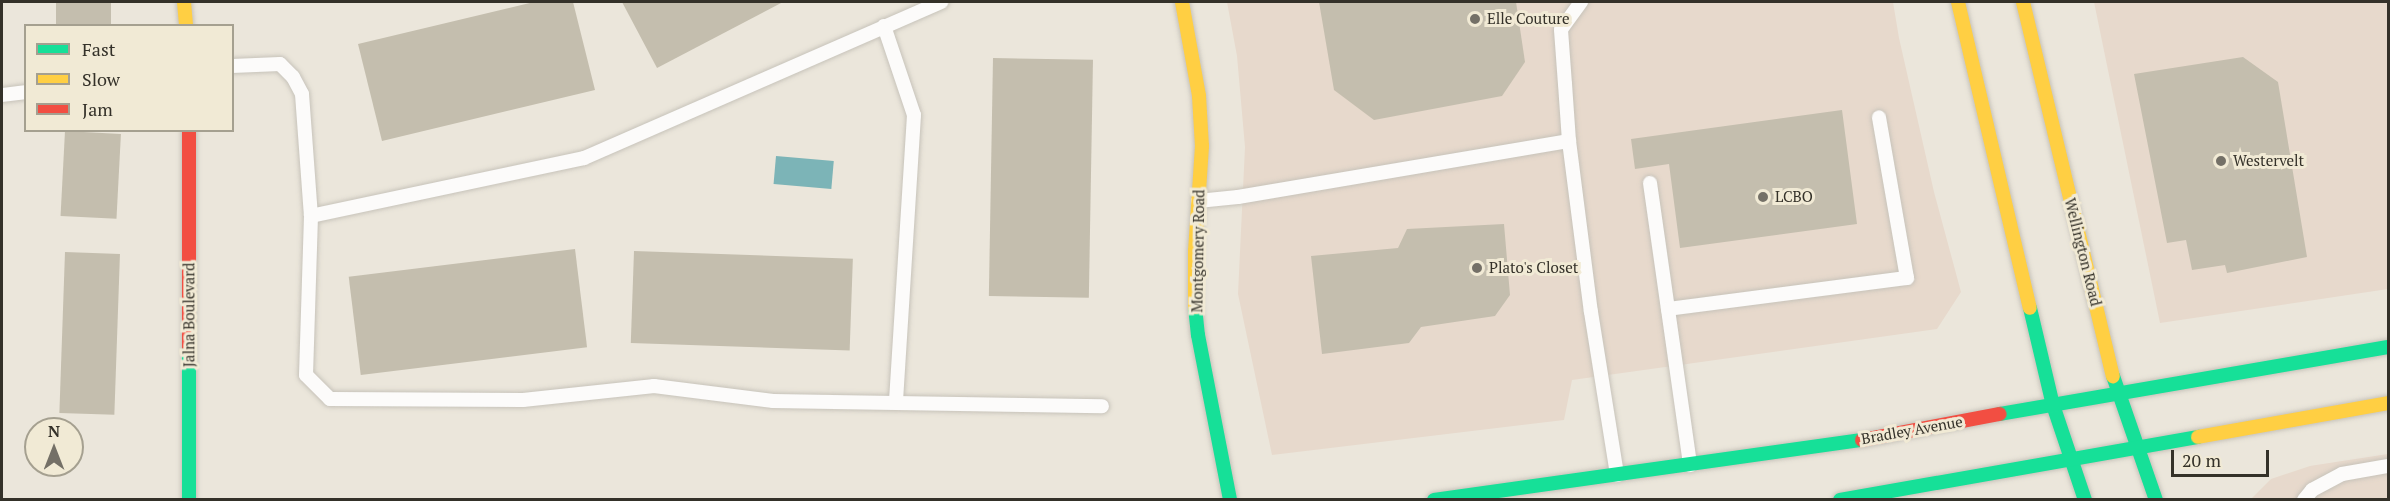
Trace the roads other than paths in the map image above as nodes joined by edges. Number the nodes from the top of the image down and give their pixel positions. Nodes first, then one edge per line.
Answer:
1 (184, 2) edge
2 (941, 2) edge
3 (1182, 2) edge
4 (1581, 2) edge
5 (1958, 2) edge
6 (2023, 2) edge
7 (186, 24) edge
8 (884, 26) junction
9 (234, 66) edge
10 (24, 92) edge
11 (2, 95) edge
12 (1879, 117) dead end
13 (189, 132) edge
14 (1569, 141) junction
15 (1650, 183) dead end
16 (1198, 201) junction
17 (311, 216) junction
18 (1668, 309) junction
19 (2388, 347) edge
20 (2117, 392) junction
21 (896, 402) junction
22 (2388, 403) edge
23 (2053, 405) junction
24 (1102, 406) dead end
25 (2136, 447) junction
26 (2071, 460) junction
27 (1690, 465) junction
28 (2388, 466) edge
29 (1617, 475) junction
30 (189, 500) edge
31 (1230, 500) edge
32 (1434, 500) edge
33 (1840, 500) edge
34 (2085, 500) edge
35 (2156, 500) edge
36 (2304, 500) edge

1 - 7 main road
2 - 8 lane
3 - 16 main road, Montgomery Road
4 - 14 lane
5 - 23 main road
6 - 20 main road, Wellington Road
8 - 17 lane
8 - 21 lane
9 - 17 lane
10 - 11 lane
12 - 18 lane
13 - 30 main road, Jalna Boulevard
14 - 16 lane
14 - 29 lane
15 - 18 lane
16 - 31 main road, Montgomery Road
17 - 21 lane
18 - 27 lane
19 - 20 main road, Bradley Avenue
20 - 23 main road, Bradley Avenue
20 - 25 main road, Wellington Road
21 - 24 lane
22 - 25 main road
23 - 26 main road
23 - 27 main road, Bradley Avenue
25 - 26 main road
25 - 35 main road, Wellington Road
26 - 33 main road
26 - 34 main road
27 - 29 main road, Bradley Avenue
28 - 36 lane
29 - 32 main road, Bradley Avenue

